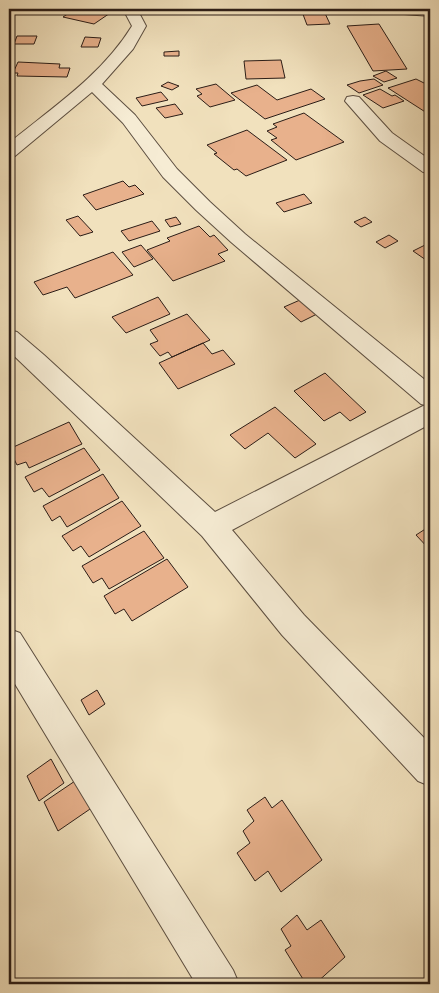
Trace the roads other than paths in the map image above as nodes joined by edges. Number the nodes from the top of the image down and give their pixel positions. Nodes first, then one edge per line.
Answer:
1 (130, 9) edge
2 (391, 9) edge
3 (430, 12) edge
4 (93, 84) junction
5 (354, 101) dead end
6 (9, 152) edge
7 (430, 168) edge
8 (9, 338) edge
9 (430, 397) edge
10 (430, 413) edge
11 (212, 526) junction
12 (9, 644) edge
13 (430, 769) edge
14 (219, 984) edge

1 - 4 street
2 - 3 street
4 - 6 street
4 - 9 street
5 - 7 street
8 - 11 street
10 - 11 street
11 - 13 street
12 - 14 street

